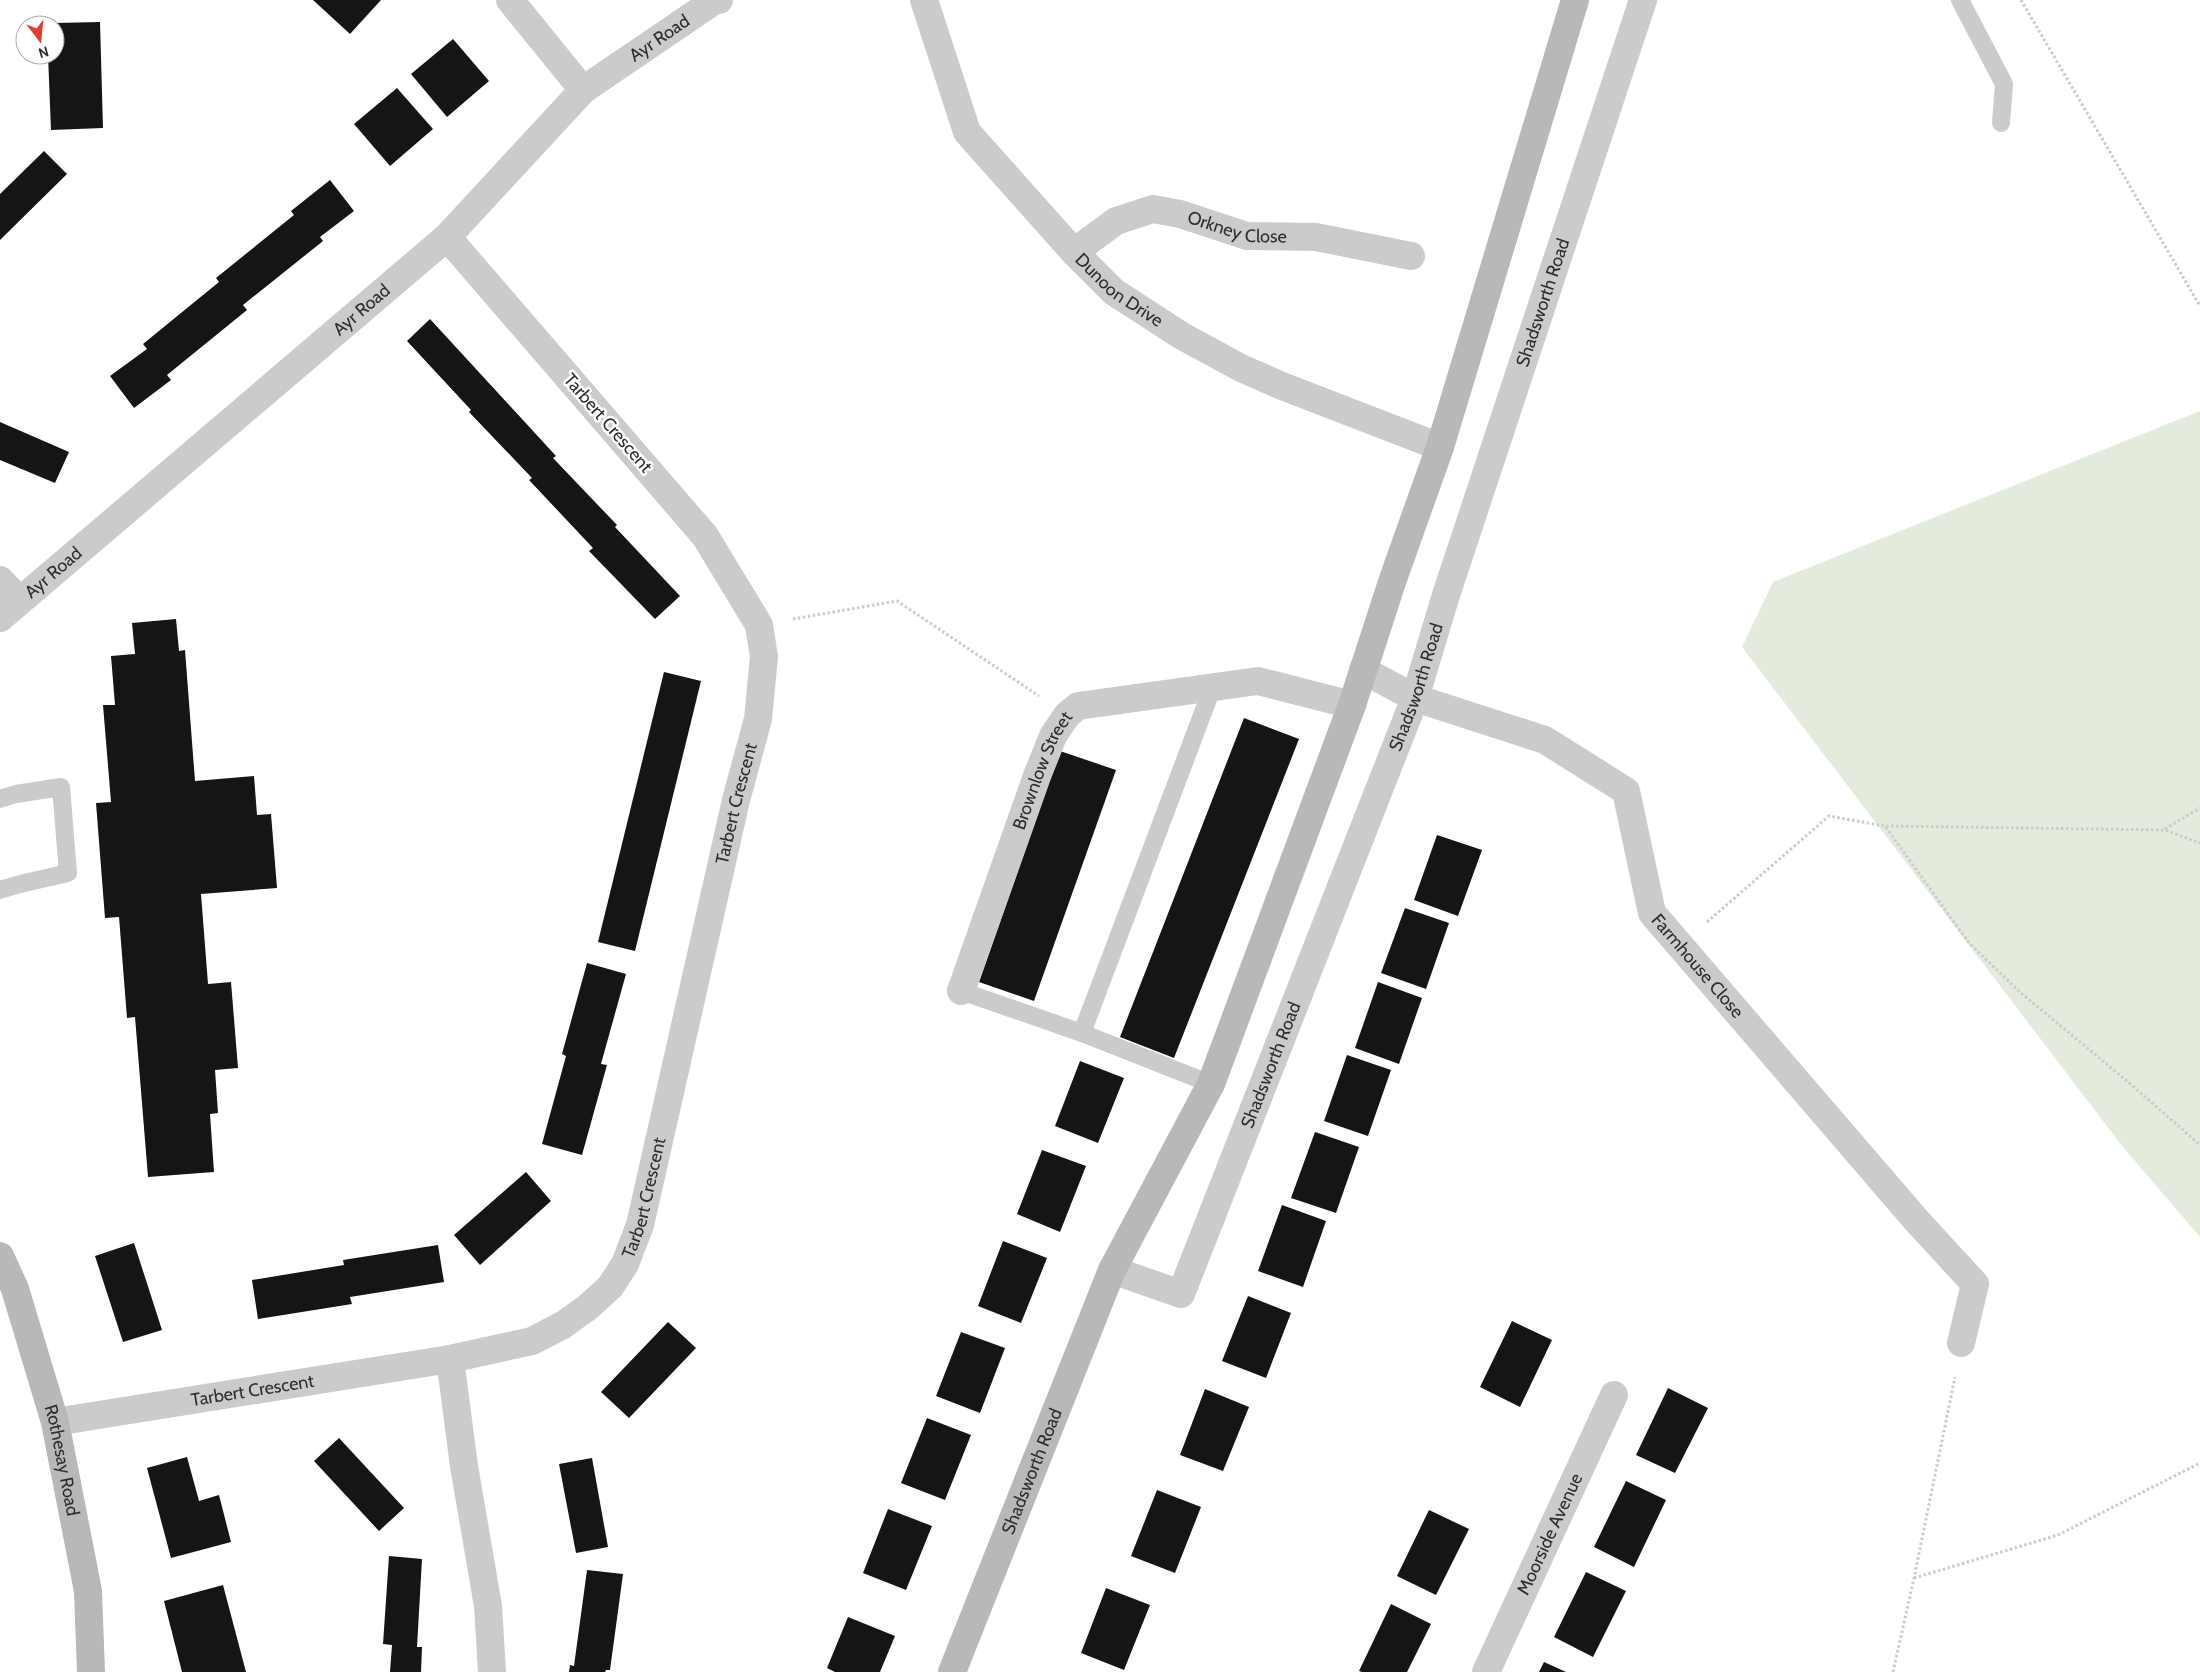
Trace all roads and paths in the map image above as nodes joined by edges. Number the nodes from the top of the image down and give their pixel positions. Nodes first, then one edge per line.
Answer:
1 (510, 0) edge
2 (718, 0) edge
3 (924, 0) edge
4 (1575, 0) edge
5 (1643, 0) edge
6 (1960, 0) edge
7 (2021, 0) edge
8 (583, 90) junction
9 (2001, 124) dead end
10 (446, 236) junction
11 (1074, 252) junction
12 (1411, 256) dead end
13 (2200, 306) edge
14 (1440, 447) junction
15 (0, 580) edge
16 (10, 609) edge
17 (759, 625) junction
18 (1363, 670) junction
19 (1213, 686) junction
20 (1415, 698) junction
21 (1352, 704) junction
22 (1066, 715) junction
23 (0, 799) edge
24 (2200, 808) edge
25 (1885, 826) junction
26 (2165, 830) junction
27 (2200, 843) edge
28 (0, 890) edge
29 (1680, 945) junction
30 (961, 991) joint
31 (1082, 1033) junction
32 (1210, 1084) junction
33 (2200, 1145) edge
34 (0, 1256) edge
35 (1112, 1270) junction
36 (1961, 1343) joint
37 (450, 1360) junction
38 (1614, 1395) dead end
39 (55, 1422) junction
40 (2200, 1463) edge
41 (1914, 1578) junction
42 (91, 1672) edge
43 (492, 1672) edge
44 (952, 1672) edge
45 (1486, 1672) edge
46 (1893, 1672) edge

1 - 8 street
2 - 8 street, Ayr Road
3 - 11 street, Dunoon Drive
4 - 14 main road, Shadsworth Road
5 - 20 street, Shadsworth Road
6 - 9 lane
7 - 13 path
8 - 10 street, Ayr Road
10 - 16 street, Ayr Road
10 - 17 street, Tarbert Crescent
11 - 12 street, Orkney Close
11 - 14 street, Dunoon Drive
14 - 18 main road, Shadsworth Road
15 - 16 street
17 - 22 path
17 - 37 street, Tarbert Crescent
18 - 20 street, Farmhouse Close
18 - 21 main road, Shadsworth Road
19 - 21 street, Brownlow Street
19 - 22 street, Brownlow Street
19 - 31 lane
20 - 29 street, Farmhouse Close
20 - 35 street, Shadsworth Road
21 - 32 main road, Shadsworth Road
22 - 30 street, Brownlow Street
23 - 28 lane
24 - 26 path
25 - 26 path
25 - 29 path
25 - 33 path
26 - 27 path
29 - 36 street, Farmhouse Close
30 - 31 lane
31 - 32 lane
32 - 35 main road, Shadsworth Road
34 - 39 main road, Rothesay Road
35 - 44 main road, Shadsworth Road
36 - 41 path
37 - 39 street, Tarbert Crescent
37 - 43 street
38 - 45 street, Moorside Avenue
39 - 42 main road, Rothesay Road
40 - 41 path
41 - 46 path

